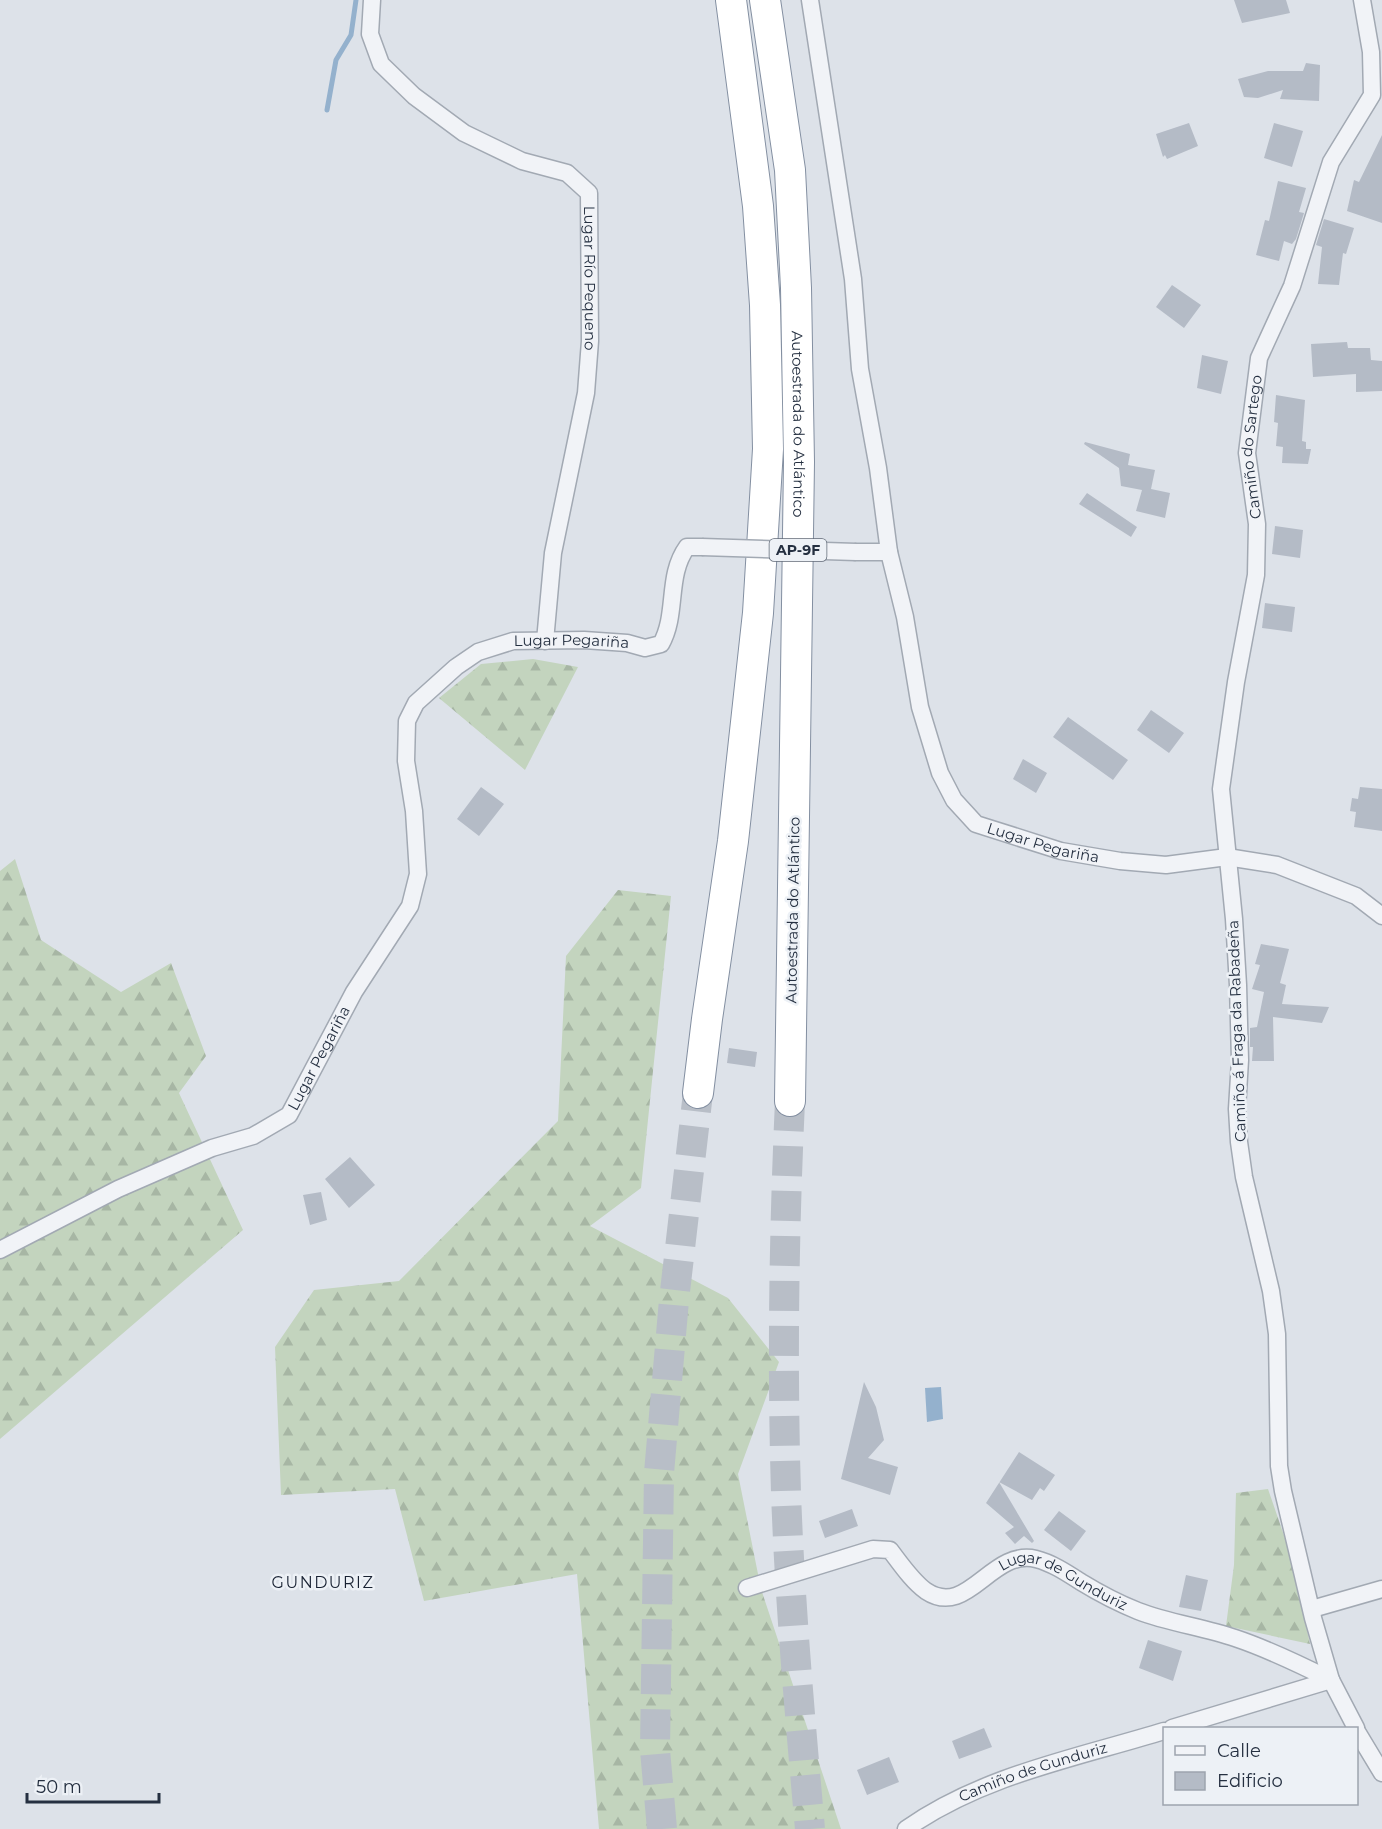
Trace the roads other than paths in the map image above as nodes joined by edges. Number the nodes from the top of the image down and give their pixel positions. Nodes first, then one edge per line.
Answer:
1 (372, 0) edge
2 (731, 0) edge
3 (765, 0) edge
4 (810, 0) edge
5 (1362, 0) edge
6 (889, 552) junction
7 (545, 641) junction
8 (1227, 857) junction
9 (1382, 916) edge
10 (698, 1093) tunnel mouth
11 (790, 1101) tunnel mouth
12 (0, 1250) edge
13 (747, 1588) dead end
14 (1382, 1588) edge
15 (1312, 1609) junction
16 (1331, 1680) junction
17 (1175, 1727) edge
18 (1355, 1727) edge
19 (1163, 1731) edge
20 (1358, 1732) edge
21 (1382, 1773) edge
22 (906, 1829) edge

1 - 7 street, Lugar Río Pequeno
2 - 10 highway, Autoestrada do Atlántico / AP-9F
3 - 11 highway, Autoestrada do Atlántico / AP-9F
4 - 6 street
5 - 8 street, Camiño do Sartego
6 - 7 street, Lugar Pegariña, bridge
6 - 8 street, Lugar Pegariña
7 - 12 street, Lugar Pegariña
8 - 9 street
8 - 15 street, Camiño á Fraga da Rabadeña
13 - 16 street, Lugar de Gunduriz
14 - 15 street
15 - 16 street, Camiño á Fraga da Rabadeña
16 - 17 street
16 - 18 street, Camiño á Fraga da Rabadeña
19 - 22 street, Camiño de Gunduriz
20 - 21 street, Camiño á Fraga da Rabadeña

